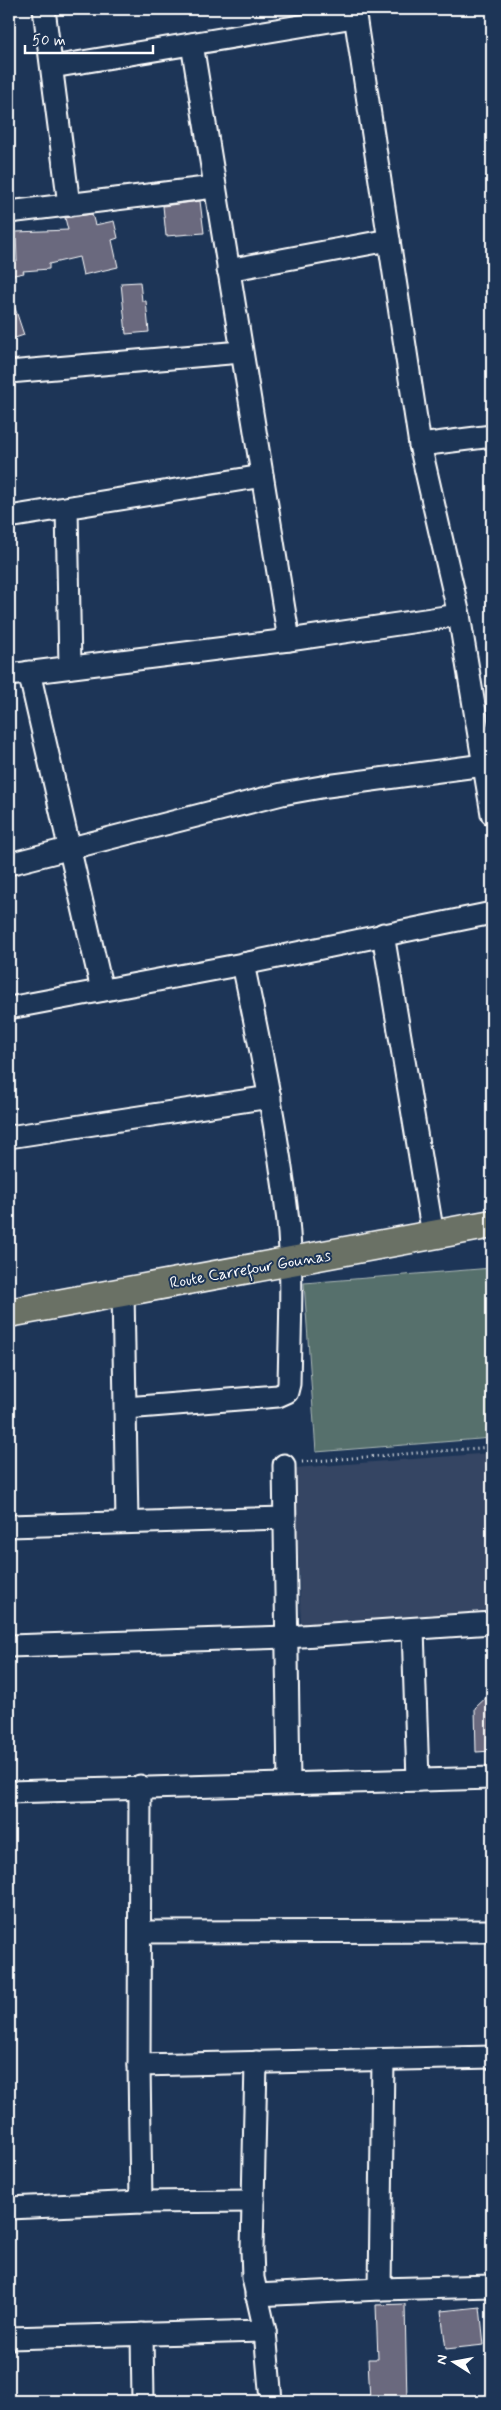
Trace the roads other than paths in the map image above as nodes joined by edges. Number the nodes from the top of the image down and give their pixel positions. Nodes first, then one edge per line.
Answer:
1 (44, 9) edge
2 (354, 13) edge
3 (192, 44) junction
4 (52, 67) junction
5 (214, 187) junction
6 (69, 205) junction
7 (9, 212) edge
8 (389, 240) junction
9 (228, 270) junction
10 (242, 352) junction
11 (9, 372) edge
12 (492, 436) edge
13 (420, 445) junction
14 (262, 476) junction
15 (67, 508) junction
16 (9, 517) edge
17 (459, 615) junction
18 (289, 640) junction
19 (70, 667) junction
20 (19, 673) edge
21 (484, 765) junction
22 (492, 814) edge
23 (68, 850) junction
24 (9, 864) edge
25 (492, 913) edge
26 (383, 934) junction
27 (242, 964) junction
28 (102, 990) junction
29 (9, 1008) edge
30 (270, 1096) junction
31 (9, 1137) edge
32 (492, 1224) edge
33 (433, 1235) junction
34 (290, 1262) junction
35 (122, 1291) junction
36 (9, 1313) edge
37 (126, 1408) junction
38 (292, 1464) road end
39 (284, 1518) junction
40 (127, 1522) junction
41 (9, 1526) edge
42 (492, 1623) edge
43 (413, 1629) junction
44 (287, 1637) junction
45 (9, 1646) edge
46 (492, 1778) edge
47 (418, 1780) junction
48 (289, 1782) junction
49 (140, 1786) junction
50 (9, 1792) edge
51 (492, 1931) edge
52 (141, 1932) junction
53 (492, 2057) edge
54 (383, 2060) junction
55 (256, 2062) junction
56 (139, 2065) junction
57 (252, 2201) junction
58 (141, 2202) junction
59 (9, 2208) edge
60 (492, 2286) edge
61 (380, 2288) junction
62 (256, 2295) junction
63 (265, 2331) junction
64 (142, 2334) junction
65 (9, 2338) edge
66 (143, 2401) edge
67 (271, 2401) edge

1 - 4 street
2 - 3 street
2 - 8 street
3 - 4 street
3 - 5 street
4 - 6 street
5 - 6 street
5 - 9 street
6 - 7 street
8 - 9 street
8 - 13 street
9 - 10 street
10 - 11 street
10 - 14 street
12 - 13 street
13 - 17 street
14 - 15 street
14 - 18 street
15 - 16 street
15 - 19 street
17 - 18 street
17 - 21 street
18 - 19 street
19 - 20 street
20 - 23 street
21 - 22 street
21 - 23 street
23 - 24 street
23 - 28 street
25 - 26 street
26 - 27 street
26 - 33 street
27 - 28 street
27 - 30 street
28 - 29 street
30 - 31 street
30 - 34 street
32 - 33 main road, Route Carrefour Gounas
33 - 34 main road, Route Carrefour Gounas
34 - 35 main road, Route Carrefour Gounas
34 - 37 street
35 - 36 main road, Route Carrefour Gounas
35 - 37 street
37 - 40 street
38 - 39 street
39 - 40 street
39 - 44 street
40 - 41 street
42 - 43 street
43 - 44 street
43 - 47 street
44 - 45 street
44 - 48 street
46 - 47 street
47 - 48 street
48 - 49 street
49 - 50 street
49 - 52 street
51 - 52 street
52 - 56 street
53 - 54 street
54 - 55 street
54 - 61 street
55 - 56 street
55 - 57 street
56 - 58 street
57 - 58 street
57 - 62 street
58 - 59 street
60 - 61 street
61 - 62 street
62 - 63 street
63 - 64 street
63 - 67 street
64 - 65 street
64 - 66 street

